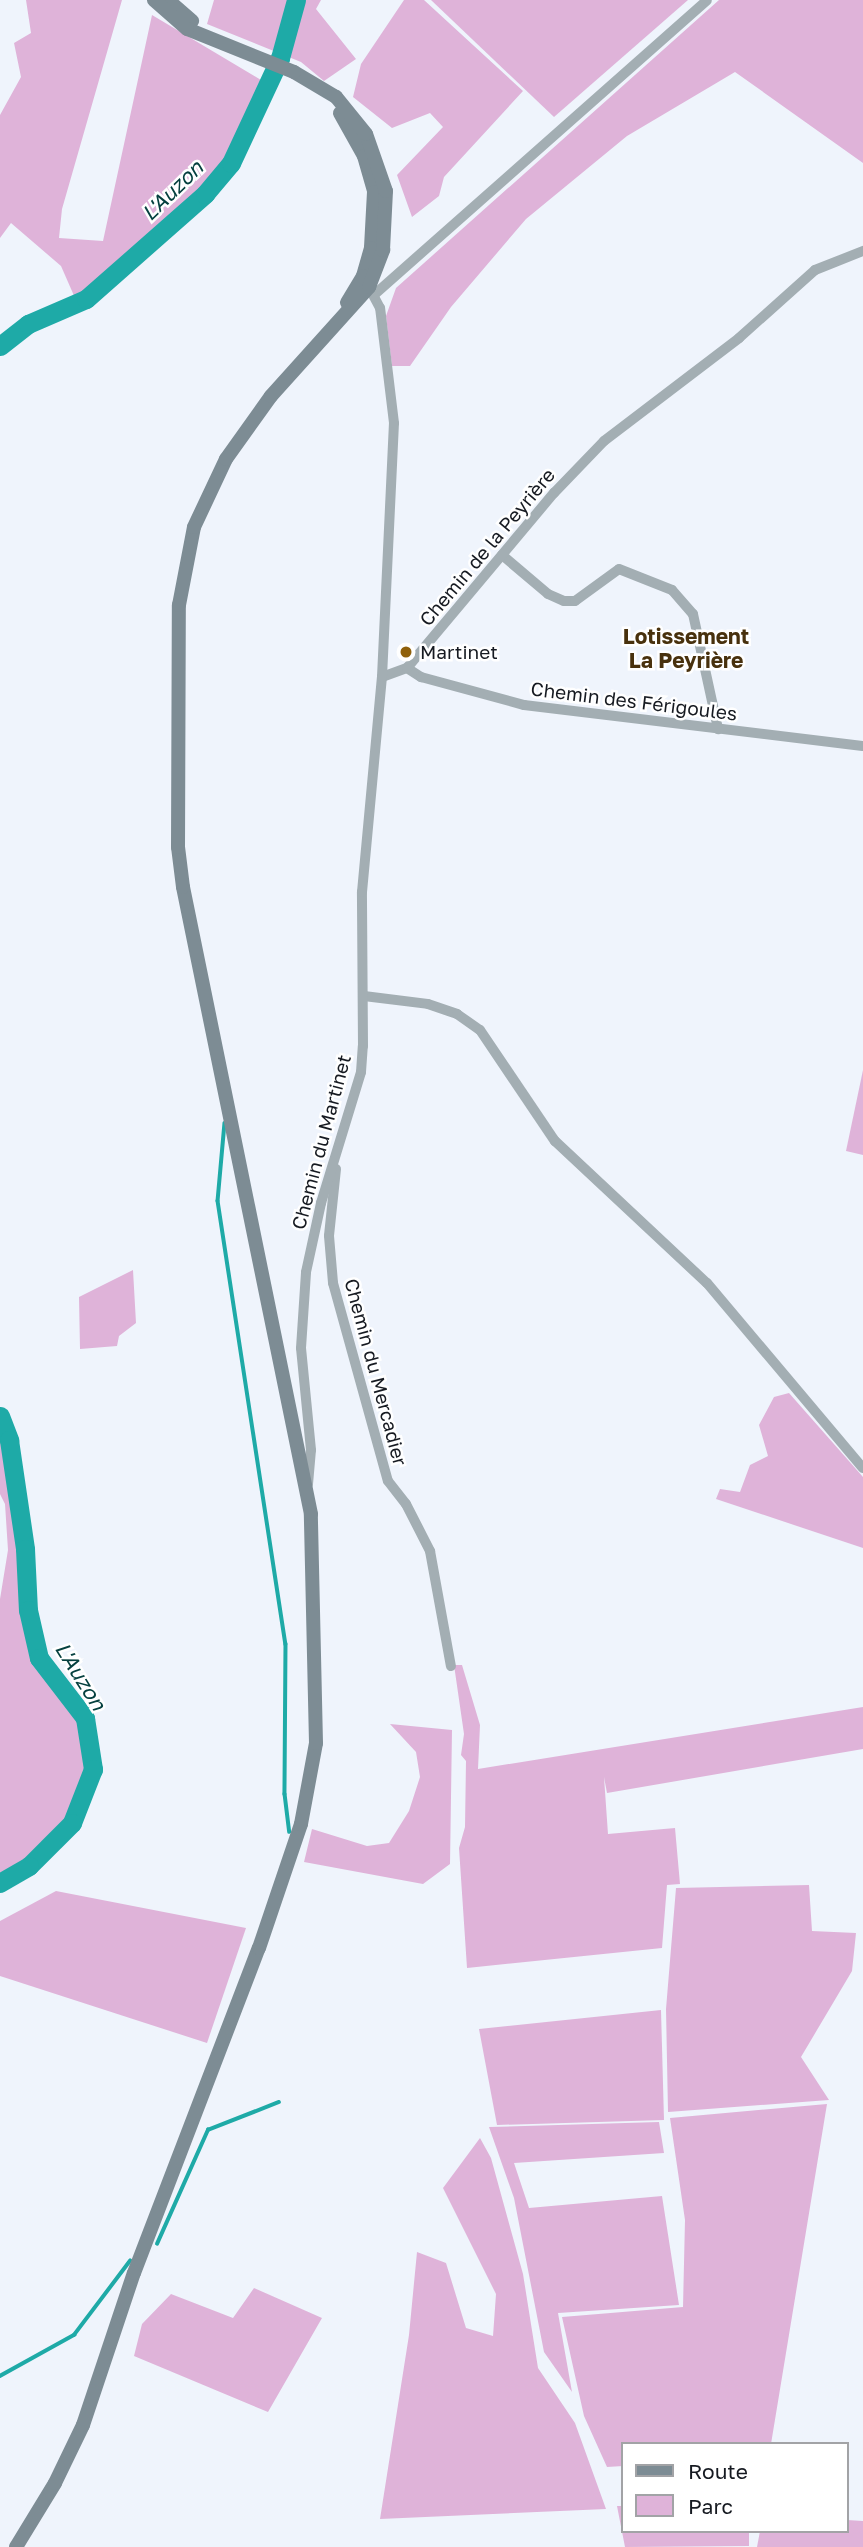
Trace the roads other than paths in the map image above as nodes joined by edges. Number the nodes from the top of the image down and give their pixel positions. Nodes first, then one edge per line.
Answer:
1 (154, 0) edge
2 (168, 0) edge
3 (707, 0) edge
4 (238, 50) junction
5 (311, 82) junction
6 (863, 251) edge
7 (367, 289) junction
8 (502, 555) junction
9 (407, 668) junction
10 (382, 677) junction
11 (718, 729) junction
12 (863, 746) edge
13 (364, 996) junction
14 (338, 1158) junction
15 (863, 1468) edge
16 (307, 1490) junction
17 (451, 1666) dead end
18 (16, 2547) edge

1 - 4 main road
2 - 4 main road
3 - 7 street
4 - 5 main road
5 - 7 main road
5 - 7 main road
6 - 8 street, Chemin de la Peyrière
7 - 10 street
7 - 16 main road
8 - 9 street, Chemin de la Peyrière
8 - 11 street
9 - 10 street
9 - 11 street, Chemin des Férigoules
10 - 13 street, Chemin du Martinet
11 - 12 street, Chemin des Férigoules
13 - 14 street, Chemin du Martinet
13 - 15 street
14 - 16 street, Chemin du Martinet
14 - 17 street, Chemin du Mercadier
16 - 18 main road

